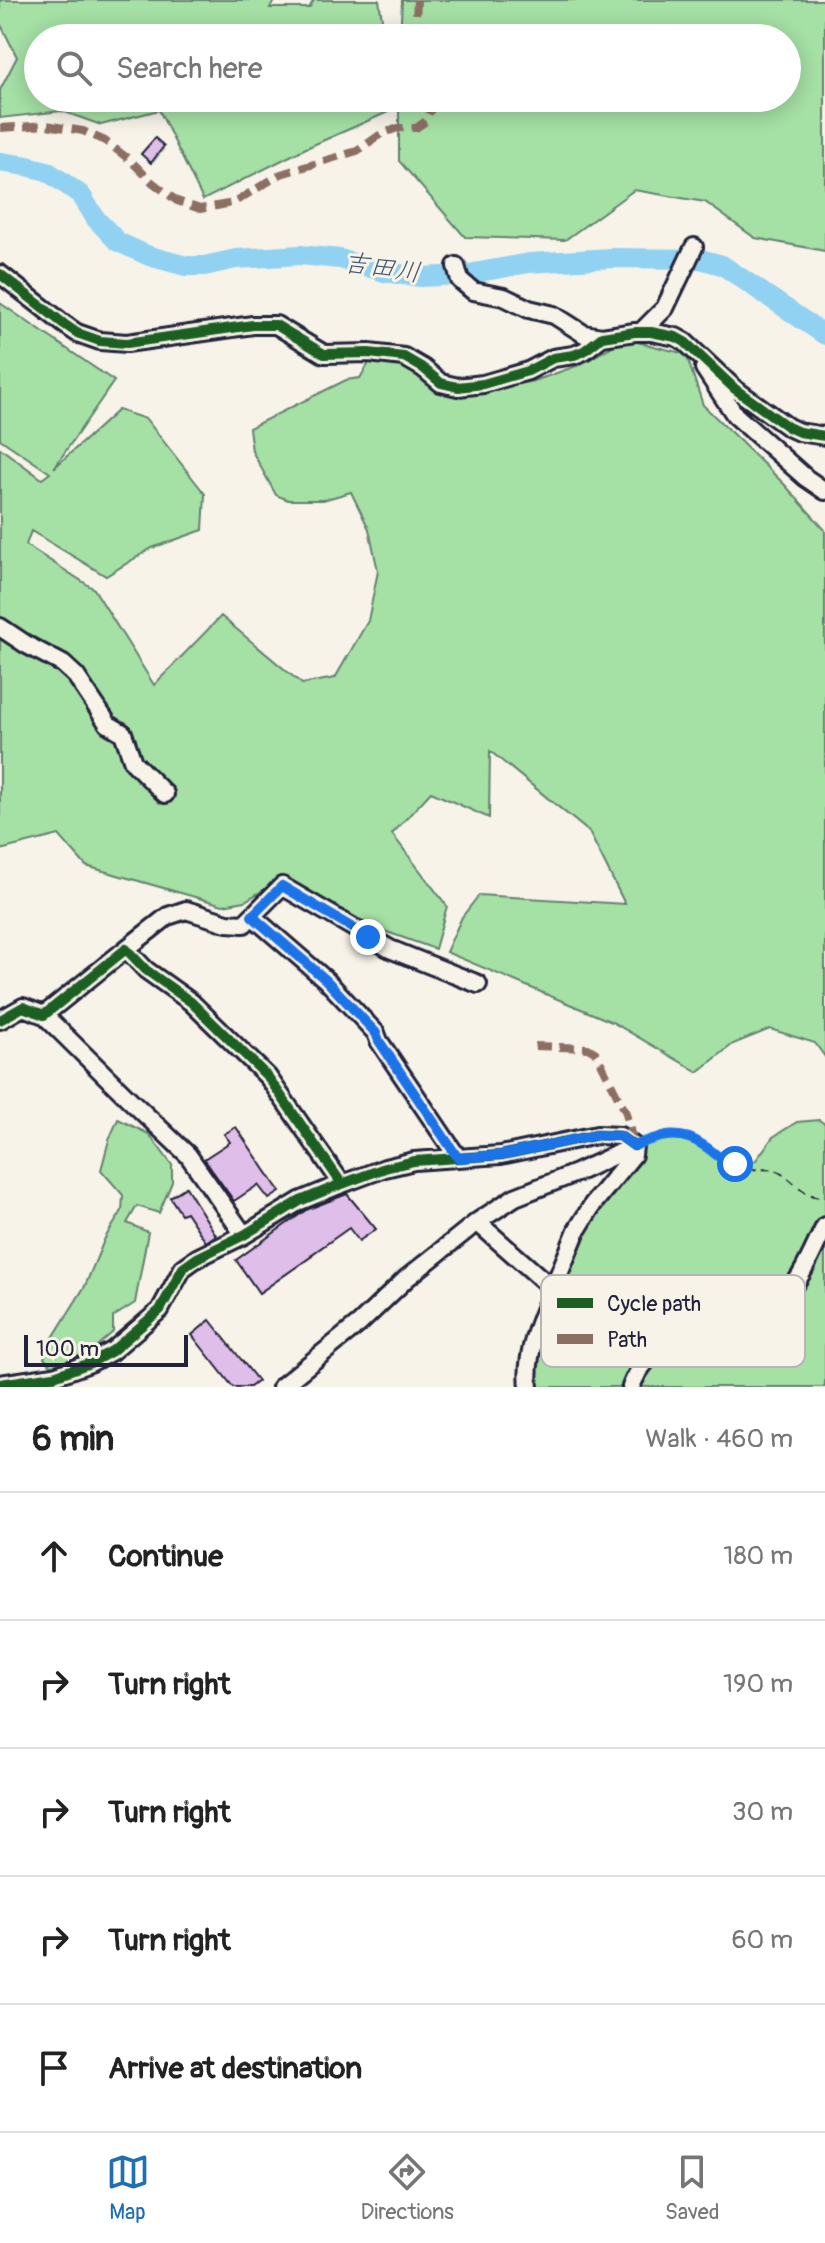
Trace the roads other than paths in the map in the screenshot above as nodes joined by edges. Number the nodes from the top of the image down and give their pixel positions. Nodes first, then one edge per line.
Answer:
1 (694, 247) dead end
2 (456, 266) dead end
3 (0, 274) edge
4 (641, 332) junction
5 (602, 337) junction
6 (700, 357) junction
7 (825, 436) edge
8 (825, 491) edge
9 (0, 627) edge
10 (165, 794) dead end
11 (252, 916) junction
12 (126, 949) junction
13 (478, 984) dead end
14 (44, 1015) junction
15 (0, 1020) edge
16 (634, 1146) junction
17 (458, 1158) junction
18 (342, 1184) junction
19 (477, 1222) junction
20 (825, 1226) edge
21 (244, 1235) junction
22 (559, 1275) edge
23 (799, 1275) edge
24 (541, 1278) edge
25 (541, 1319) edge
26 (642, 1367) edge
27 (0, 1384) edge
28 (281, 1387) edge
29 (529, 1387) edge
30 (631, 1387) edge

1 - 4 street
2 - 5 street
3 - 5 street
4 - 5 street
4 - 6 street
6 - 7 street
6 - 8 street
9 - 10 street
11 - 12 street
11 - 13 street
11 - 17 street
12 - 14 street
12 - 18 street
14 - 15 street
14 - 21 street
16 - 17 street
16 - 19 street
16 - 22 street
17 - 18 street
18 - 21 street
19 - 24 street
19 - 28 street
20 - 23 street
21 - 27 street
25 - 29 street
26 - 30 street

